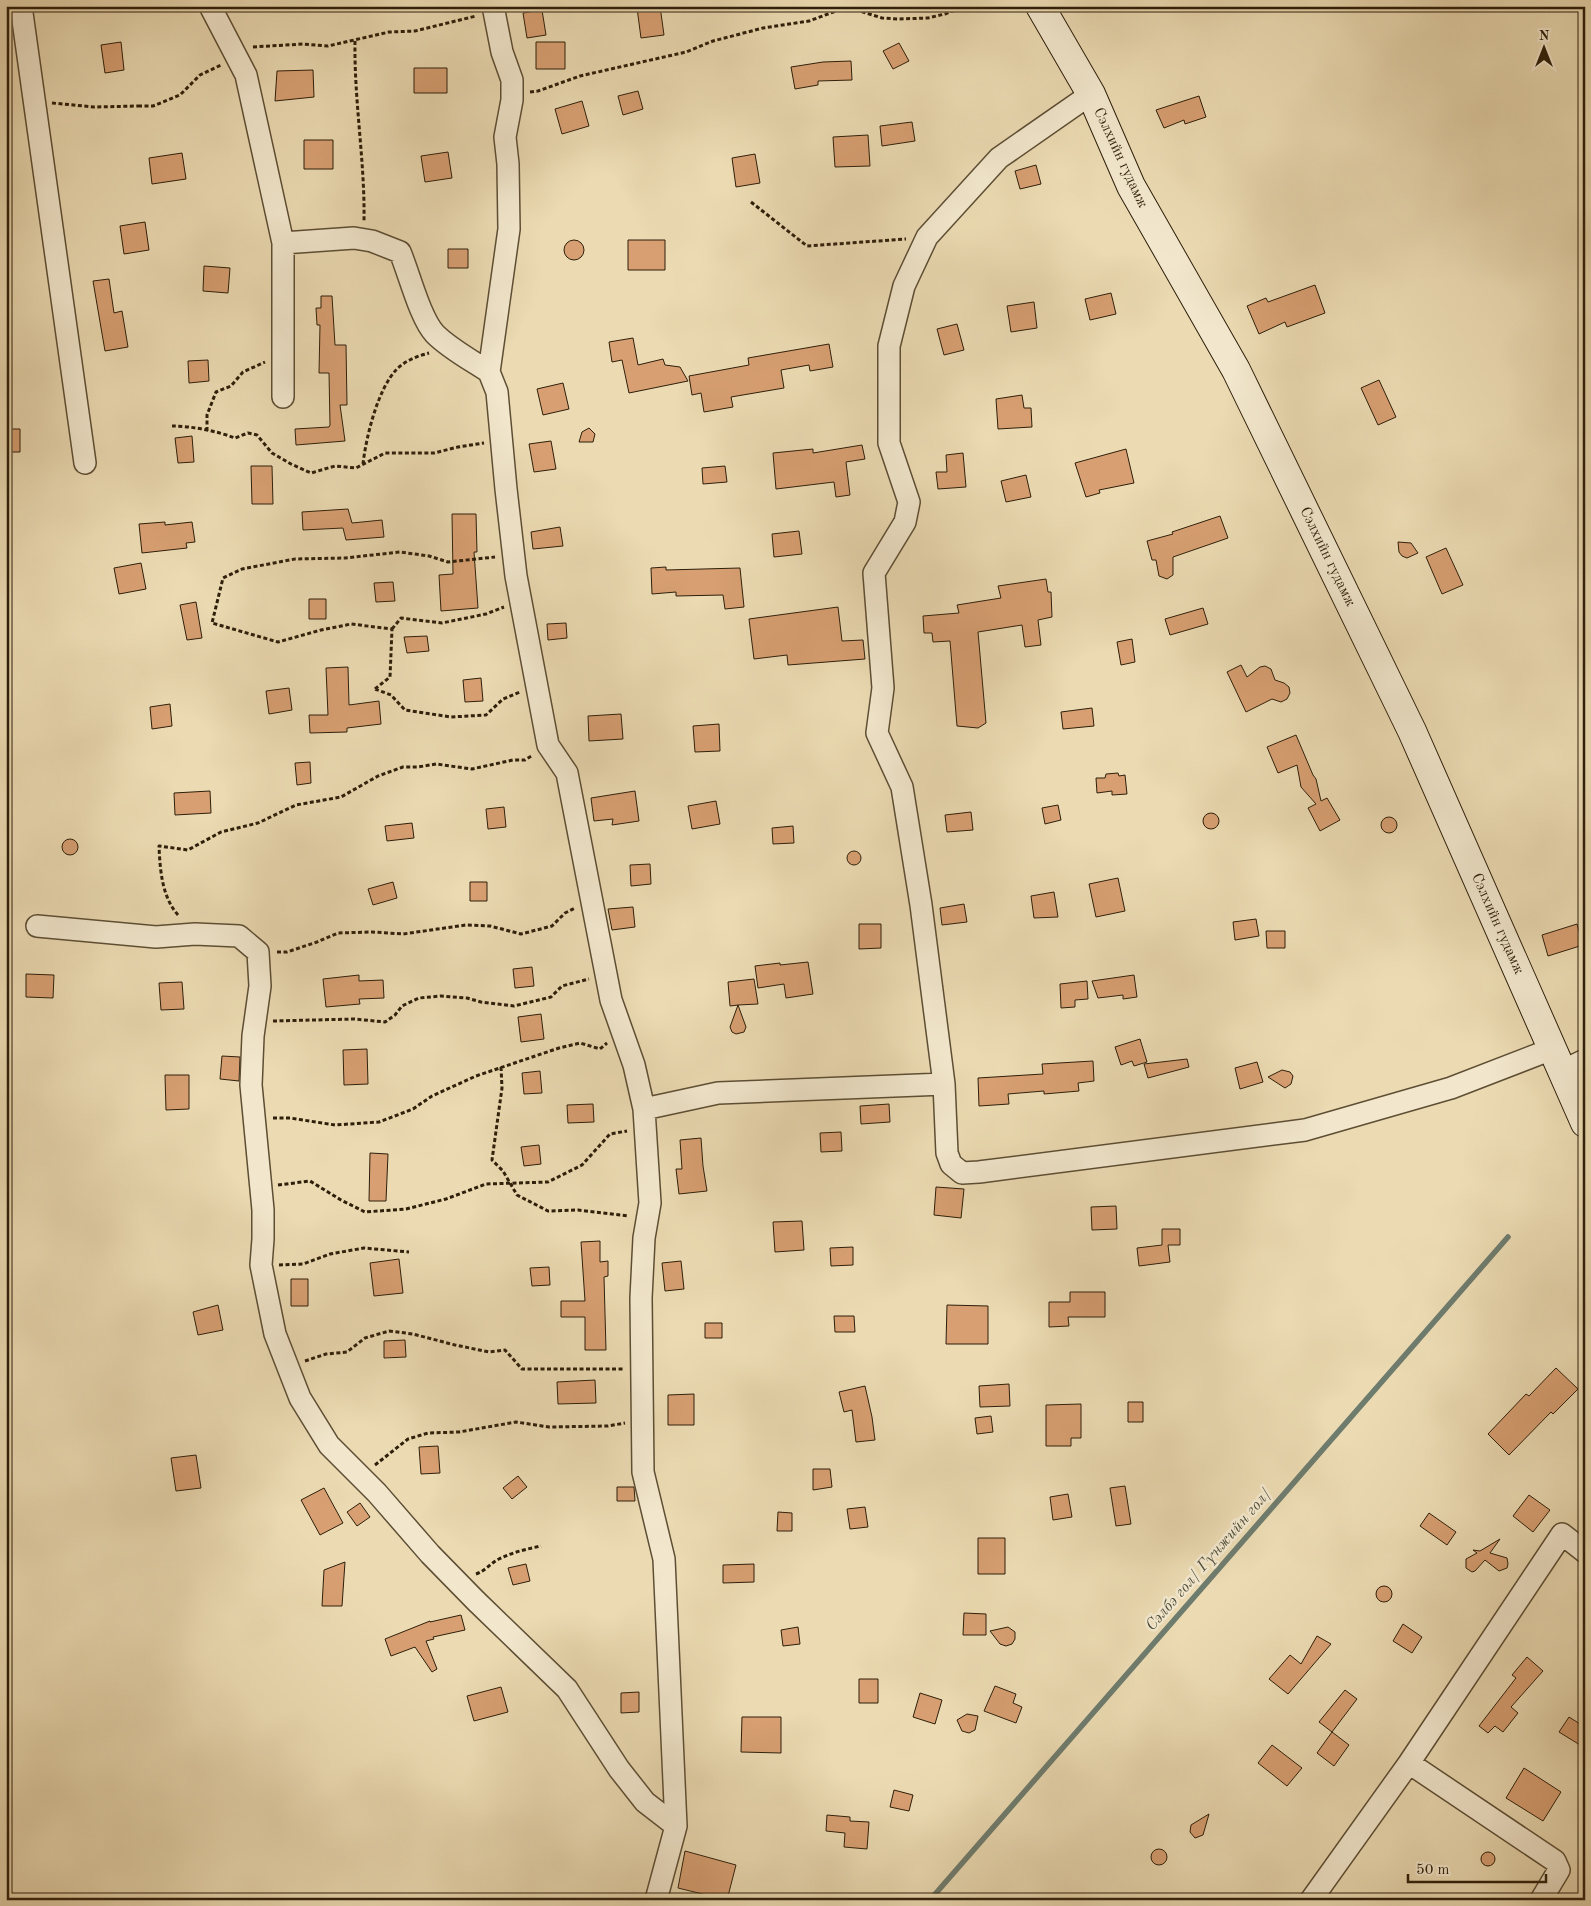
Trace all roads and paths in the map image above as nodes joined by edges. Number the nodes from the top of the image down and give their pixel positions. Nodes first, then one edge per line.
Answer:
1 (21, 6) edge
2 (210, 6) edge
3 (965, 6) edge
4 (493, 8) edge
5 (1045, 12) edge
6 (355, 40) junction
7 (234, 52) junction
8 (512, 94) junction
9 (1091, 94) junction
10 (35, 106) junction
11 (751, 202) dead end
12 (927, 237) junction
13 (364, 239) junction
14 (283, 243) junction
15 (451, 347) junction
16 (283, 357) junction
17 (489, 372) junction
18 (283, 397) dead end
19 (172, 426) dead end
20 (206, 431) junction
21 (502, 440) junction
22 (85, 463) dead end
23 (363, 464) junction
24 (514, 558) junction
25 (521, 600) junction
26 (392, 629) junction
27 (537, 686) junction
28 (548, 745) junction
29 (592, 901) junction
30 (37, 926) dead end
31 (195, 934) junction
32 (258, 952) junction
33 (606, 974) junction
34 (255, 1022) junction
35 (621, 1028) junction
36 (1566, 1060) edge
37 (501, 1067) junction
38 (944, 1084) junction
39 (254, 1120) junction
40 (645, 1120) junction
41 (1585, 1123) edge
42 (509, 1182) junction
43 (261, 1190) junction
44 (647, 1217) junction
45 (409, 1252) dead end
46 (261, 1265) junction
47 (641, 1366) junction
48 (288, 1367) junction
49 (642, 1421) junction
50 (362, 1477) junction
51 (541, 1546) dead end
52 (1585, 1552) edge
53 (456, 1581) junction
54 (1409, 1763) junction
55 (676, 1826) junction
56 (656, 1900) edge
57 (1311, 1900) edge
58 (1541, 1900) edge

1 - 10 street
2 - 7 street
3 - 8 path
4 - 6 path
4 - 8 street
5 - 9 main road, Сэлхийн гудамж
6 - 7 path
6 - 13 path
7 - 10 path
7 - 14 street
8 - 17 street
9 - 12 street
9 - 36 main road, Сэлхийн гудамж
10 - 22 street
11 - 12 path
12 - 38 street
13 - 14 street
13 - 15 street
14 - 16 street
15 - 17 street
15 - 23 path
16 - 18 street
16 - 20 path
17 - 21 street
19 - 20 path
20 - 23 path
21 - 23 path
21 - 24 street
24 - 25 street
24 - 26 path
25 - 26 path
25 - 27 street
26 - 27 path
27 - 28 street
28 - 29 street
28 - 31 path
29 - 32 path
29 - 33 street
30 - 31 street
31 - 32 street
32 - 34 street
33 - 34 path
33 - 35 street
34 - 39 street
35 - 37 path
35 - 40 street
36 - 38 street
36 - 41 main road, Сэлхийн гудамж
37 - 39 path
37 - 42 path
38 - 40 street
39 - 43 street
40 - 42 path
40 - 44 street
42 - 43 path
42 - 44 path
43 - 46 street
44 - 47 street
45 - 46 path
46 - 48 street
47 - 48 path
47 - 49 street
48 - 50 street
49 - 50 path
49 - 55 street
50 - 53 street
51 - 53 path
52 - 54 street
53 - 55 street
54 - 57 street
54 - 58 street
55 - 56 street

